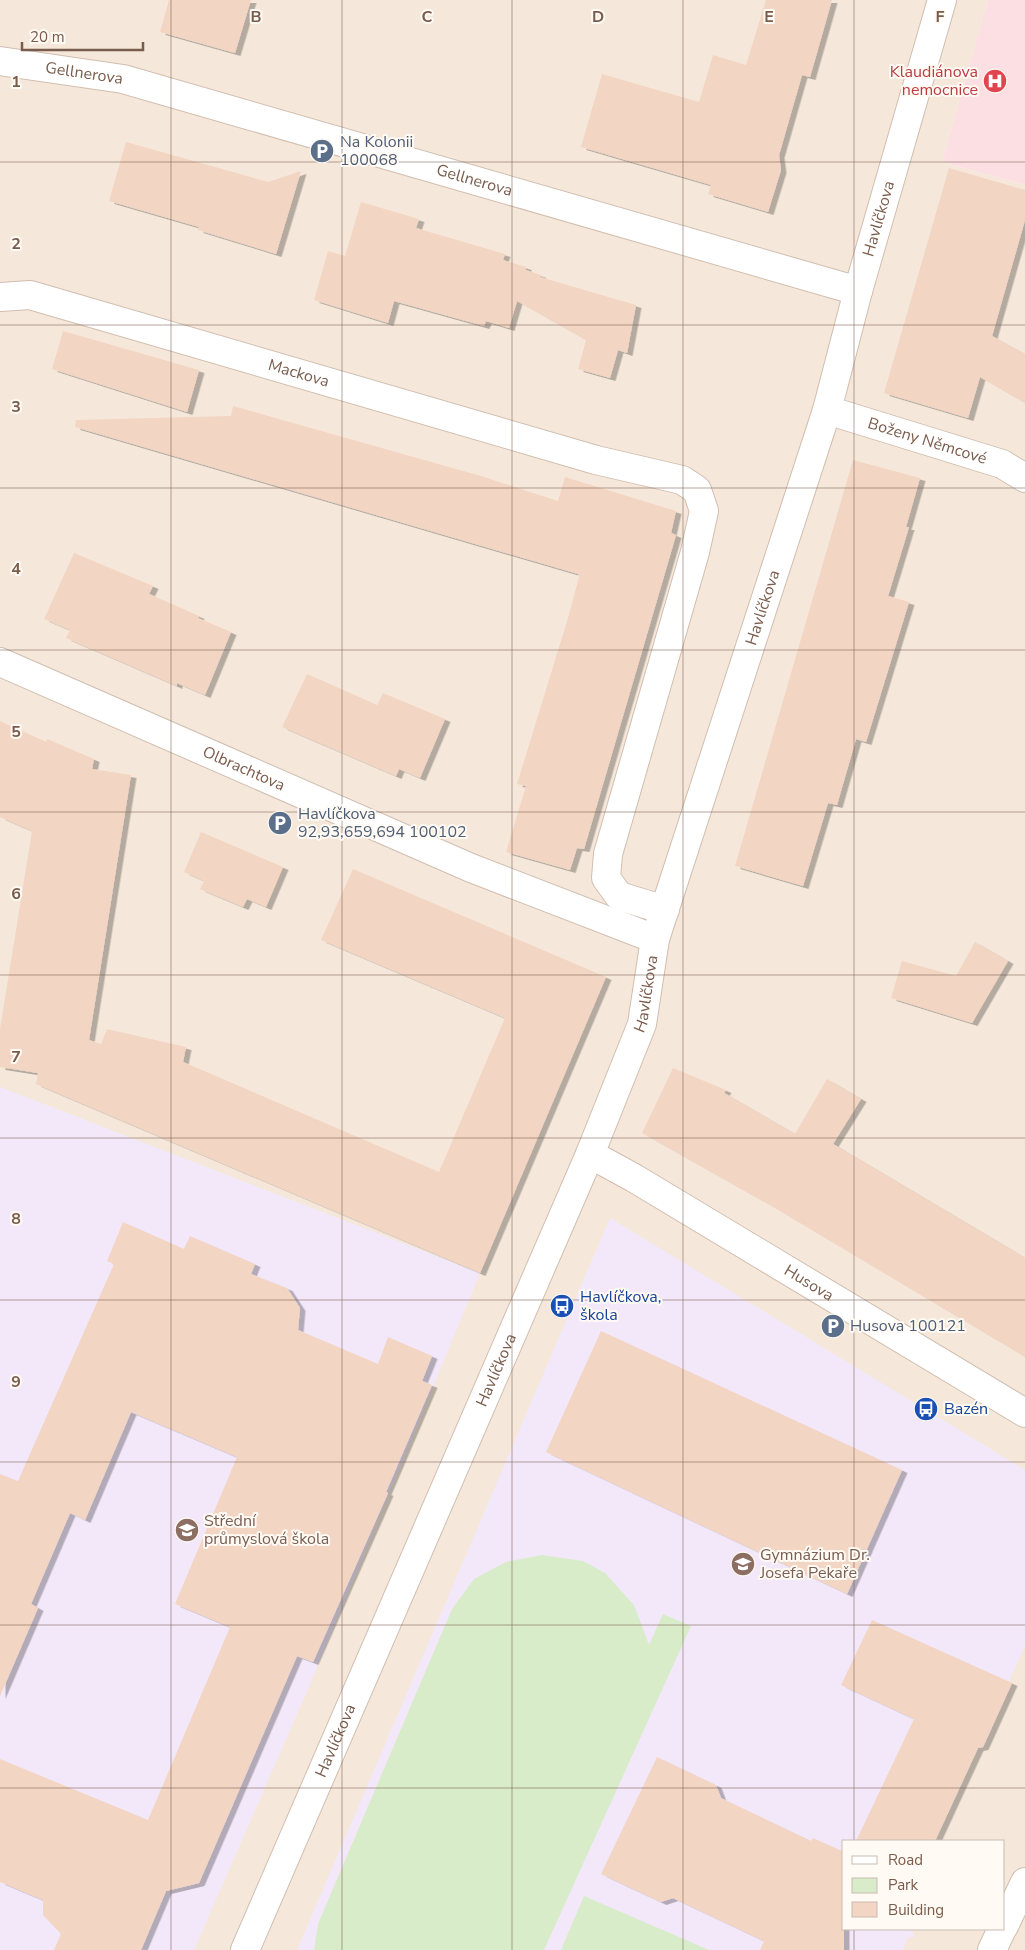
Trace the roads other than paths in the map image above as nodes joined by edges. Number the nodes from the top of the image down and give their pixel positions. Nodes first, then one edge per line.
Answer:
1 (942, 0) edge
2 (0, 61) edge
3 (858, 291) junction
4 (0, 297) edge
5 (827, 410) junction
6 (1025, 478) edge
7 (0, 662) edge
8 (665, 910) junction
9 (655, 939) junction
10 (590, 1154) junction
11 (1025, 1413) edge
12 (1025, 1882) edge
13 (1005, 1923) edge
14 (1002, 1930) edge
15 (245, 1950) edge
16 (992, 1950) edge

1 - 3 street, Havlíčkova
2 - 3 street, Gellnerova
3 - 5 street, Havlíčkova
4 - 8 street, Mackova
5 - 6 street, Boženy Němcové
5 - 8 street, Havlíčkova
7 - 9 street, Olbrachtova
8 - 9 street, Havlíčkova
9 - 10 street, Havlíčkova
10 - 11 street, Husova
10 - 15 street, Havlíčkova
12 - 13 street
14 - 16 street

